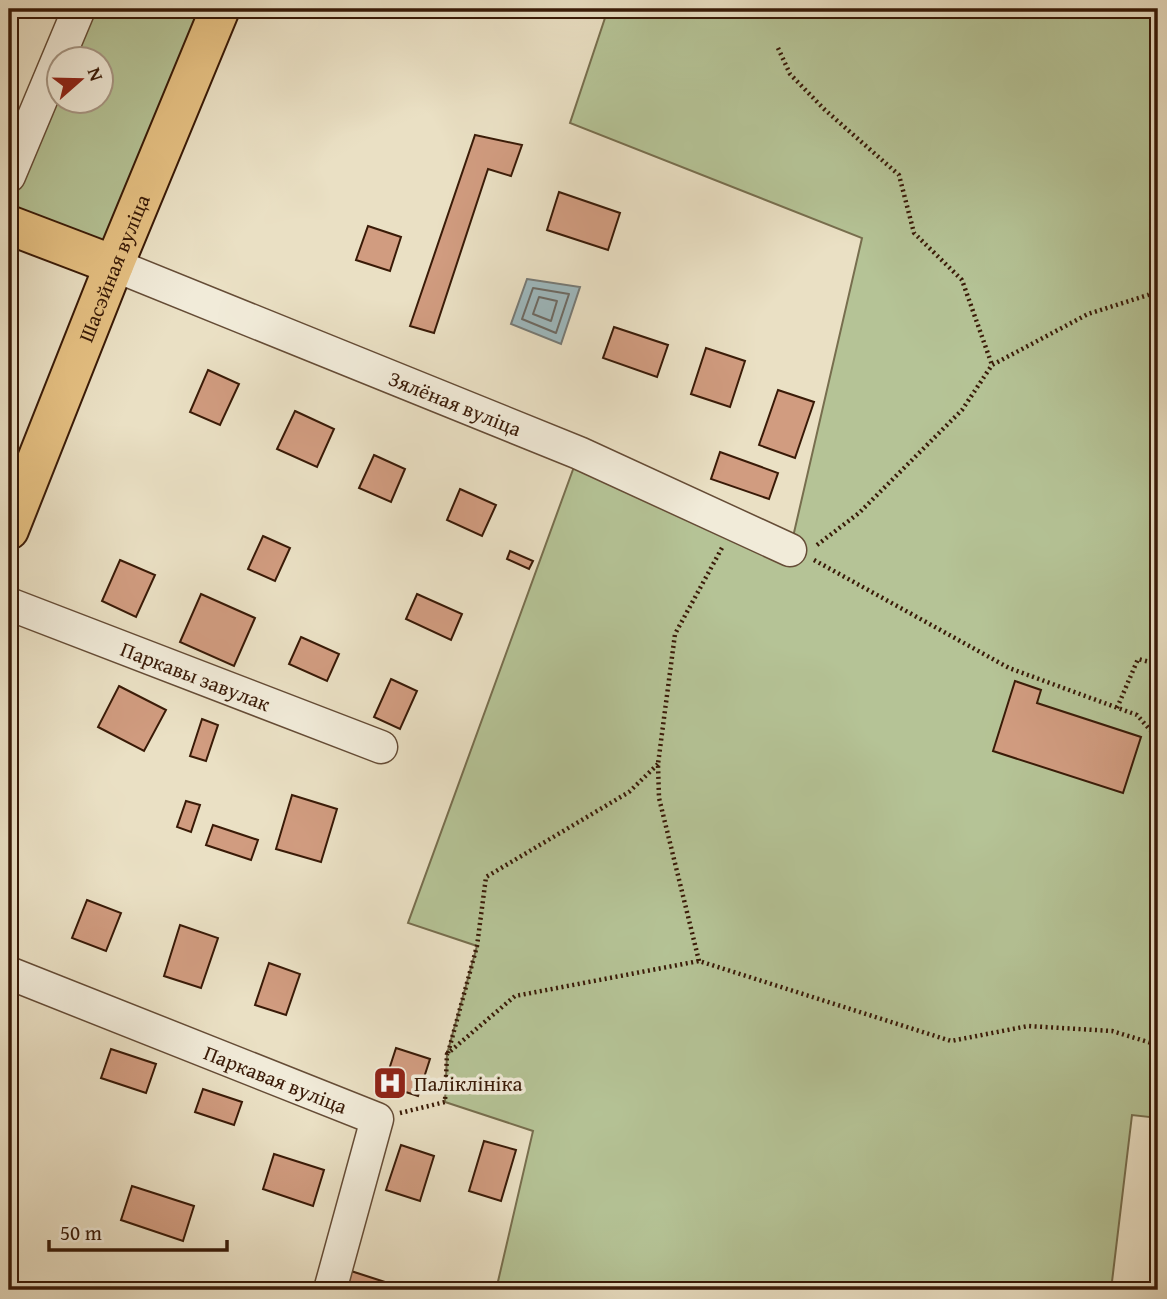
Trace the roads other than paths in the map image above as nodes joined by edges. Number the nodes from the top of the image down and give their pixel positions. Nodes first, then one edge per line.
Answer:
1 (79, 9) edge
2 (220, 9) edge
3 (9, 176) edge
4 (9, 225) edge
5 (114, 265) junction
6 (9, 530) edge
7 (797, 553) road end
8 (9, 604) edge
9 (381, 747) dead end
10 (9, 973) edge
11 (330, 1290) edge

1 - 3 street
2 - 5 main road, Шасэйная вуліца
4 - 5 main road
5 - 6 main road, Шасэйная вуліца
5 - 7 street, Зялёная вуліца
8 - 9 street, Паркавы завулак
10 - 11 street, Паркавая вуліца

